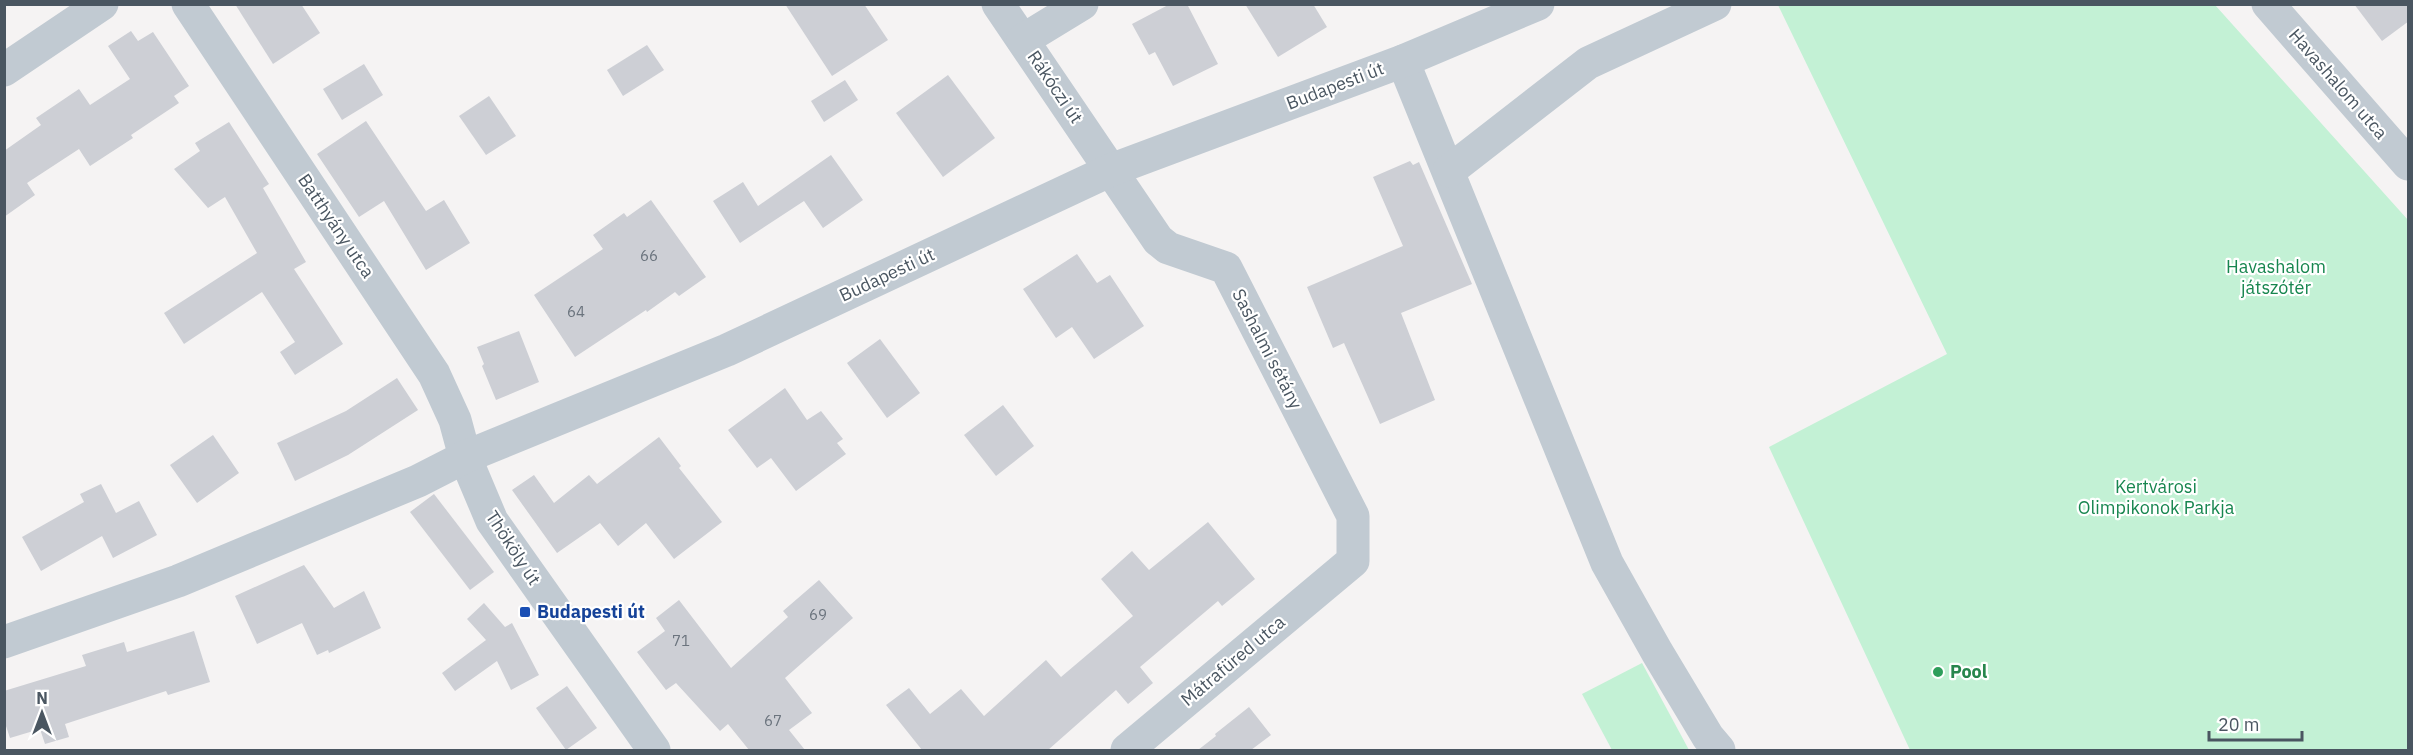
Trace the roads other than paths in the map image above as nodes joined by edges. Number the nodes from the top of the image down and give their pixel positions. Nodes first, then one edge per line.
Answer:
1 (102, 4) edge
2 (188, 4) edge
3 (998, 4) edge
4 (1082, 4) edge
5 (1538, 4) edge
6 (1715, 4) edge
7 (2268, 4) edge
8 (1023, 40) junction
9 (1403, 61) junction
10 (4, 70) edge
11 (2409, 164) edge
12 (1111, 170) junction
13 (1449, 171) junction
14 (465, 457) junction
15 (1340, 572) joint
16 (4, 642) edge
17 (654, 750) edge
18 (1126, 750) edge
19 (1719, 750) edge

1 - 10 street
2 - 14 street, Batthyány utca
3 - 8 street, Rákóczi út
4 - 8 street
5 - 9 street, Budapesti út
6 - 13 street
7 - 11 street, Havashalom utca
8 - 12 street, Rákóczi út
9 - 12 street, Budapesti út
9 - 13 street
12 - 14 street, Budapesti út
12 - 15 street, Sashalmi sétány
13 - 19 street
14 - 16 street, Budapesti út
14 - 17 street, Thököly út
15 - 18 street, Mátrafüred utca

